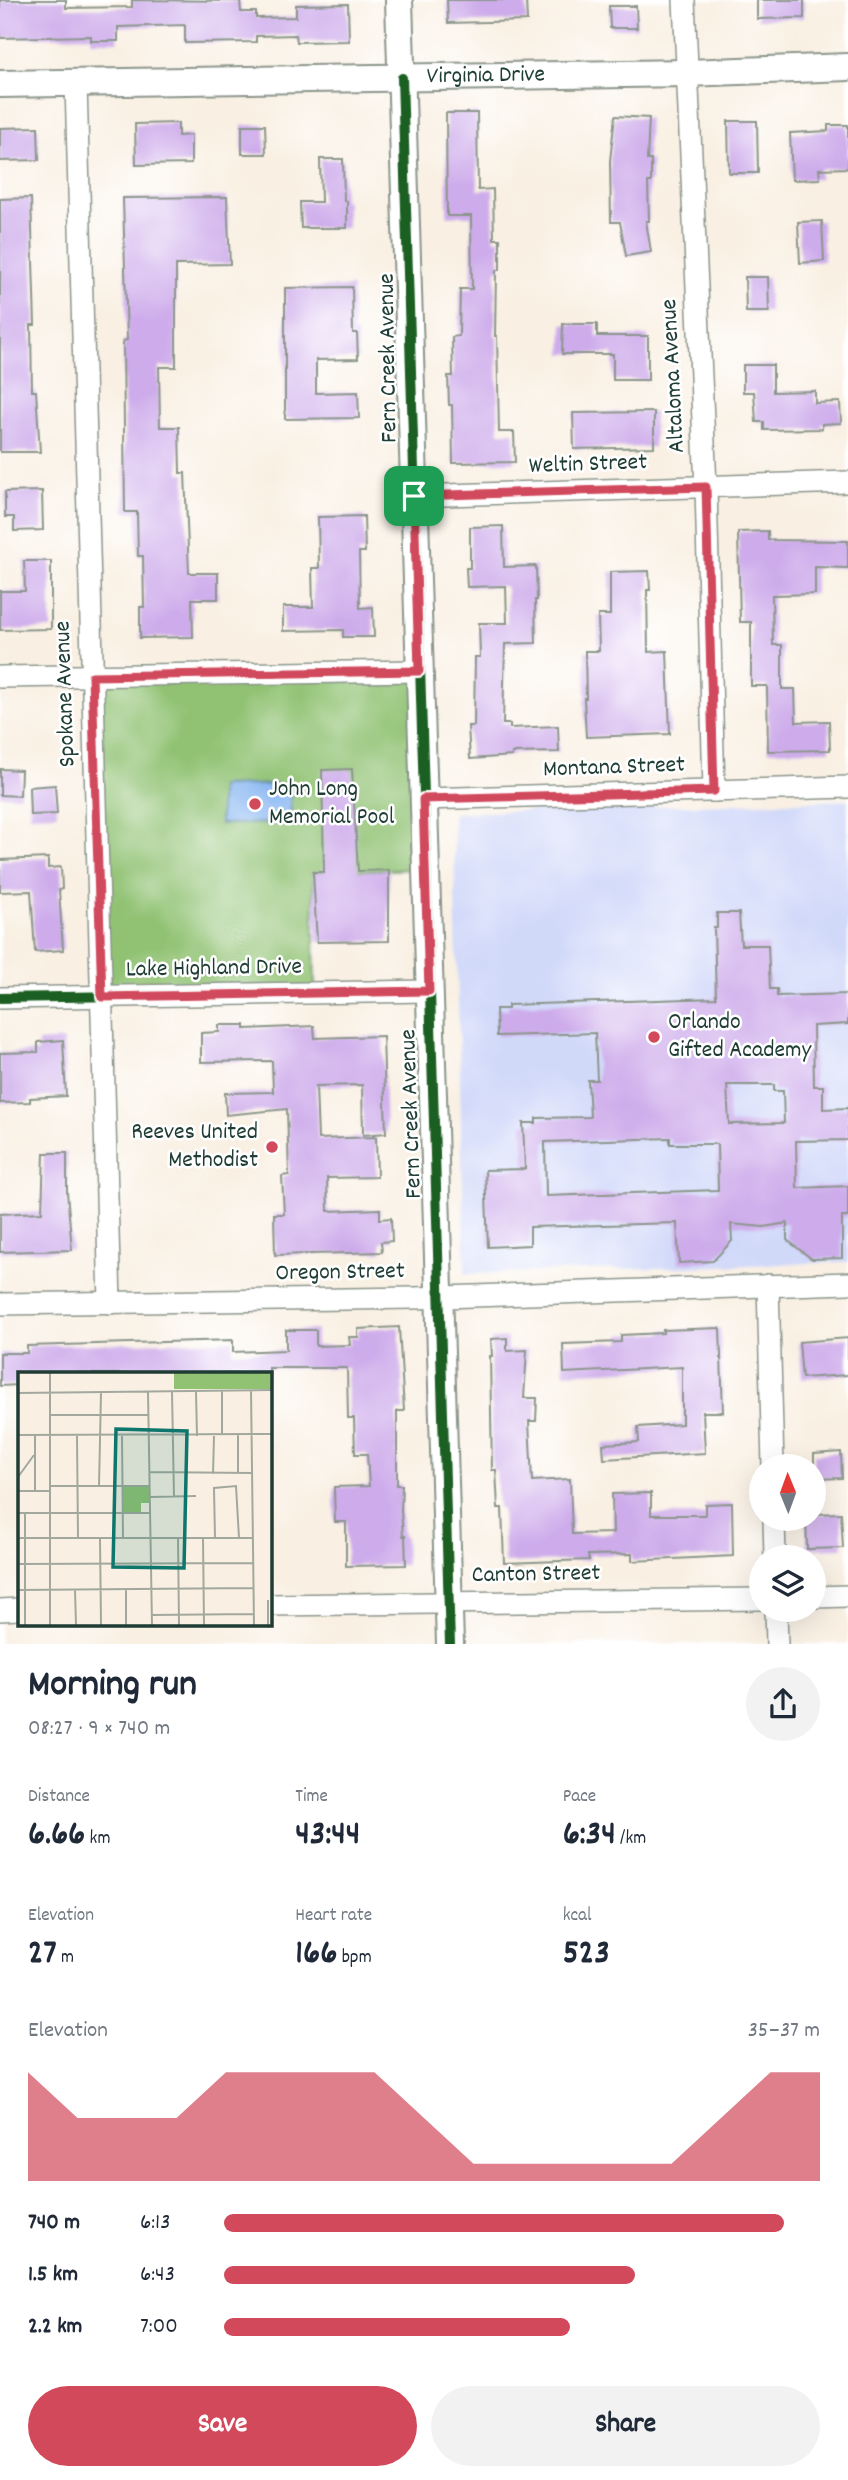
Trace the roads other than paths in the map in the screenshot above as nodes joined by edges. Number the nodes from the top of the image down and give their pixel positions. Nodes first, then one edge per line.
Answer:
1 (399, 0) edge
2 (684, 0) edge
3 (848, 67) edge
4 (687, 73) junction
5 (402, 78) junction
6 (0, 84) edge
7 (76, 84) junction
8 (848, 482) edge
9 (706, 487) junction
10 (414, 496) junction
11 (419, 671) junction
12 (92, 676) junction
13 (0, 677) edge
14 (848, 787) edge
15 (714, 791) junction
16 (423, 799) junction
17 (429, 991) junction
18 (102, 997) junction
19 (0, 998) edge
20 (848, 1283) edge
21 (768, 1285) junction
22 (440, 1297) junction
23 (110, 1303) junction
24 (0, 1304) edge
25 (773, 1454) edge
26 (848, 1596) edge
27 (826, 1597) edge
28 (749, 1599) edge
29 (449, 1603) junction
30 (271, 1605) edge
31 (0, 1609) edge
32 (18, 1609) edge
33 (776, 1622) edge
34 (450, 1643) edge
35 (777, 1643) edge

1 - 5 street, Fern Creek Avenue
2 - 4 street, Altaloma Avenue
3 - 4 street, Virginia Drive
4 - 5 street, Virginia Drive
4 - 9 street, Altaloma Avenue
5 - 7 street, Virginia Drive
5 - 10 street, Fern Creek Avenue
6 - 7 street, Virginia Drive
7 - 12 street, Spokane Avenue
8 - 9 street, Weltin Street
9 - 10 street, Weltin Street
9 - 15 street, Altaloma Avenue
10 - 11 street, Fern Creek Avenue
11 - 12 street
11 - 16 street, Fern Creek Avenue
12 - 13 street
12 - 18 street, Spokane Avenue
14 - 15 street, Montana Street
15 - 16 street, Montana Street
16 - 17 street, Fern Creek Avenue
17 - 18 street, Lake Highland Drive
17 - 22 street, Fern Creek Avenue
18 - 19 street, Lake Highland Drive
18 - 23 street, Spokane Avenue
20 - 21 street, Oregon Street
21 - 22 street, Oregon Street
21 - 25 street
22 - 23 street, Oregon Street
22 - 29 street, Fern Creek Avenue
23 - 24 street, Oregon Street
26 - 27 street
28 - 29 street, Canton Street
29 - 30 street, Canton Street
29 - 34 street, Fern Creek Avenue
31 - 32 street
33 - 35 street

